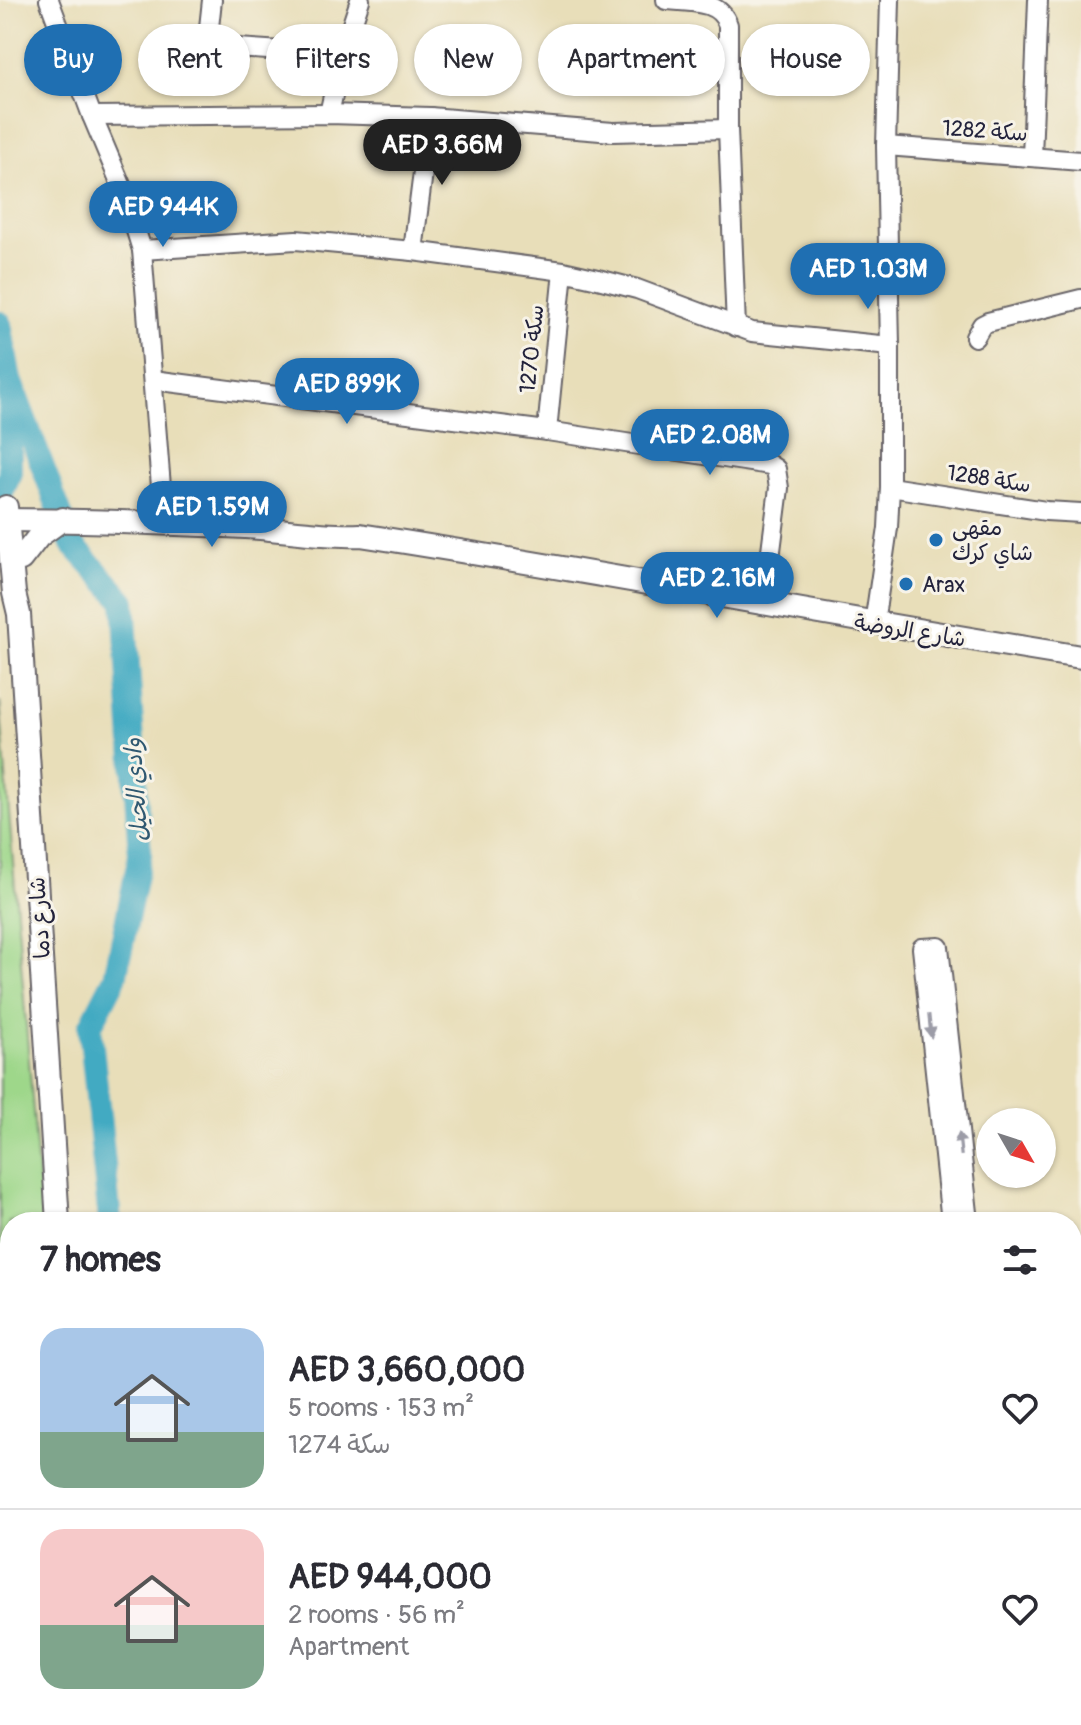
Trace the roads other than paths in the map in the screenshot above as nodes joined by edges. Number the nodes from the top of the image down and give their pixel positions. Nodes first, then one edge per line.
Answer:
1 (49, 0) edge
2 (212, 0) edge
3 (360, 0) edge
4 (666, 0) edge
5 (890, 0) edge
6 (1038, 0) edge
7 (352, 24) edge
8 (266, 50) edge
9 (333, 96) edge
10 (329, 114) junction
11 (92, 116) junction
12 (430, 117) junction
13 (728, 129) junction
14 (886, 146) junction
15 (1032, 157) junction
16 (1081, 161) edge
17 (142, 250) junction
18 (413, 251) junction
19 (563, 271) junction
20 (1081, 299) edge
21 (736, 327) junction
22 (975, 337) dead end
23 (890, 346) junction
24 (153, 380) junction
25 (547, 431) junction
26 (890, 487) junction
27 (8, 513) edge
28 (1081, 513) edge
29 (163, 516) junction
30 (63, 519) junction
31 (11, 554) edge
32 (764, 605) junction
33 (874, 624) junction
34 (1081, 657) edge
35 (57, 1212) edge
36 (950, 1212) edge
37 (968, 1212) edge

1 - 11 street
2 - 8 street
3 - 7 street
4 - 13 street
5 - 14 street
6 - 15 street
9 - 10 street
10 - 11 street
10 - 12 street
11 - 17 street
12 - 13 street
12 - 18 street
13 - 21 street
14 - 15 street, سكة 1282
14 - 23 street
15 - 16 street, سكة 1282
17 - 18 street
17 - 24 street
18 - 19 street
19 - 21 street
19 - 25 street, سكة 1270
20 - 22 street
21 - 23 street
23 - 26 street
24 - 25 street
24 - 29 street
25 - 32 street
26 - 28 street, سكة 1288
26 - 33 street
27 - 29 main road, شارع الروضة
27 - 30 main road, شارع الروضة
27 - 31 main road, شارع دما
29 - 30 main road, شارع الروضة
29 - 32 main road, شارع الروضة
30 - 31 main road
31 - 35 main road, شارع دما
32 - 33 main road, شارع الروضة
33 - 34 main road, شارع الروضة
37 -> 36 street

